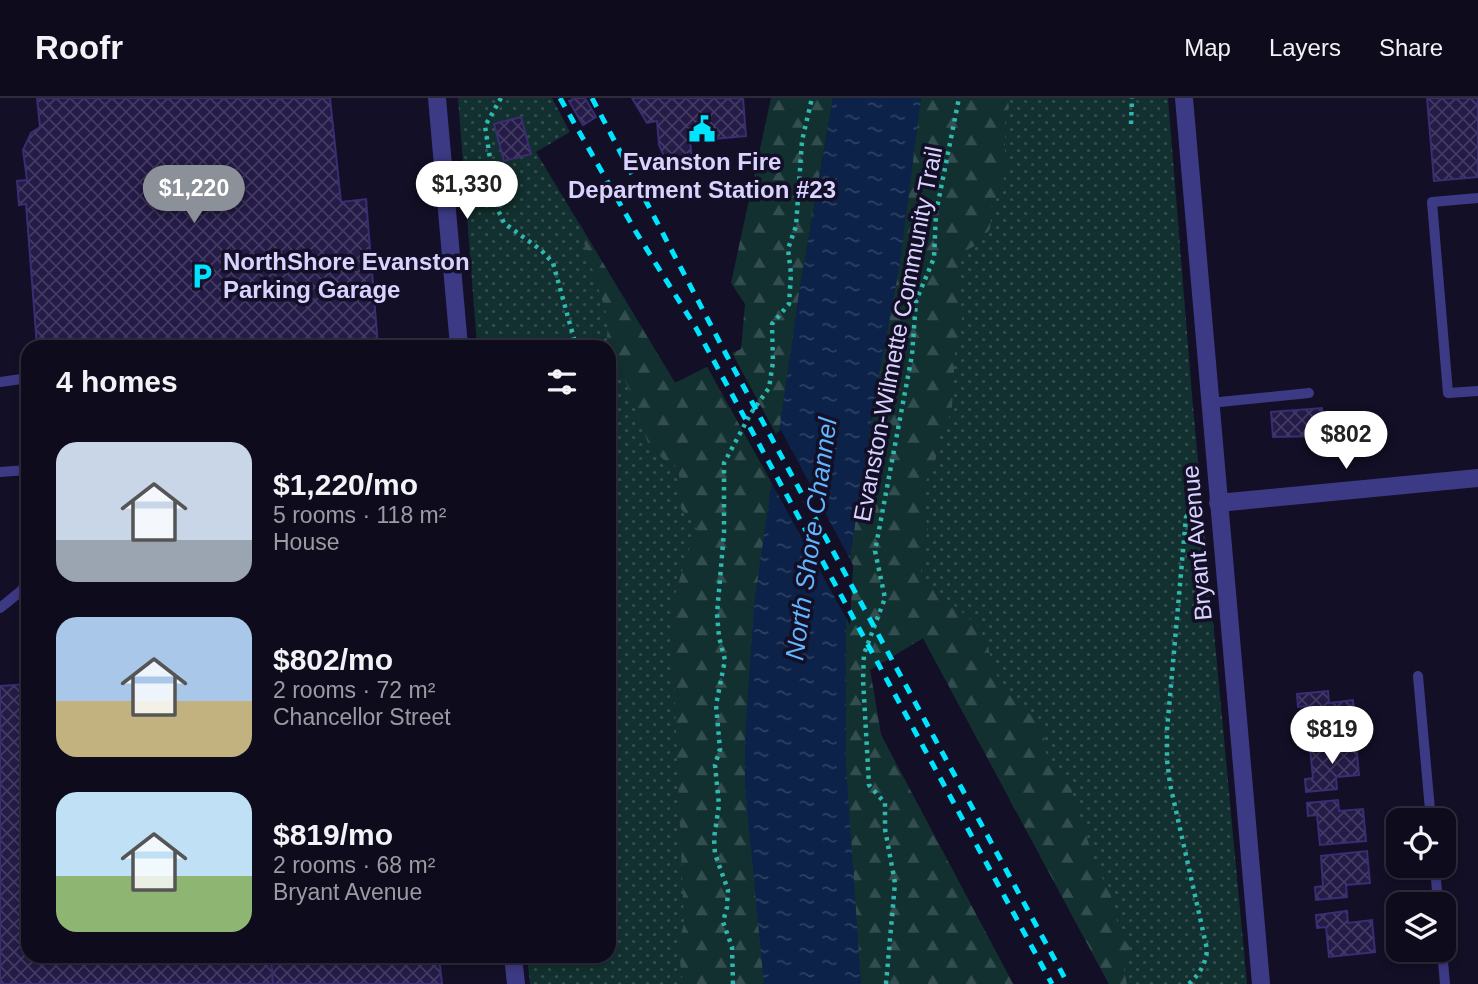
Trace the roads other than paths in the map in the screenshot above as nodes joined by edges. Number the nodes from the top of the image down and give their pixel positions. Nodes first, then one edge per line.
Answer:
1 (437, 98) edge
2 (1184, 98) edge
3 (1478, 198) edge
4 (458, 340) edge
5 (21, 379) edge
6 (0, 382) edge
7 (1478, 391) edge
8 (1309, 393) dead end
9 (1210, 403) junction
10 (21, 470) edge
11 (0, 472) edge
12 (1478, 478) edge
13 (1218, 503) junction
14 (21, 592) edge
15 (0, 608) edge
16 (1418, 676) dead end
17 (1430, 808) edge
18 (1443, 962) edge
19 (514, 963) edge
20 (516, 984) edge
21 (1261, 984) edge
22 (1445, 984) edge

1 - 4 street
2 - 9 street, Bryant Avenue
3 - 7 lane
5 - 6 lane
8 - 9 lane
9 - 13 street, Bryant Avenue
10 - 11 lane
12 - 13 street
13 - 21 street, Bryant Avenue
14 - 15 lane
16 - 17 lane
18 - 22 lane
19 - 20 street

